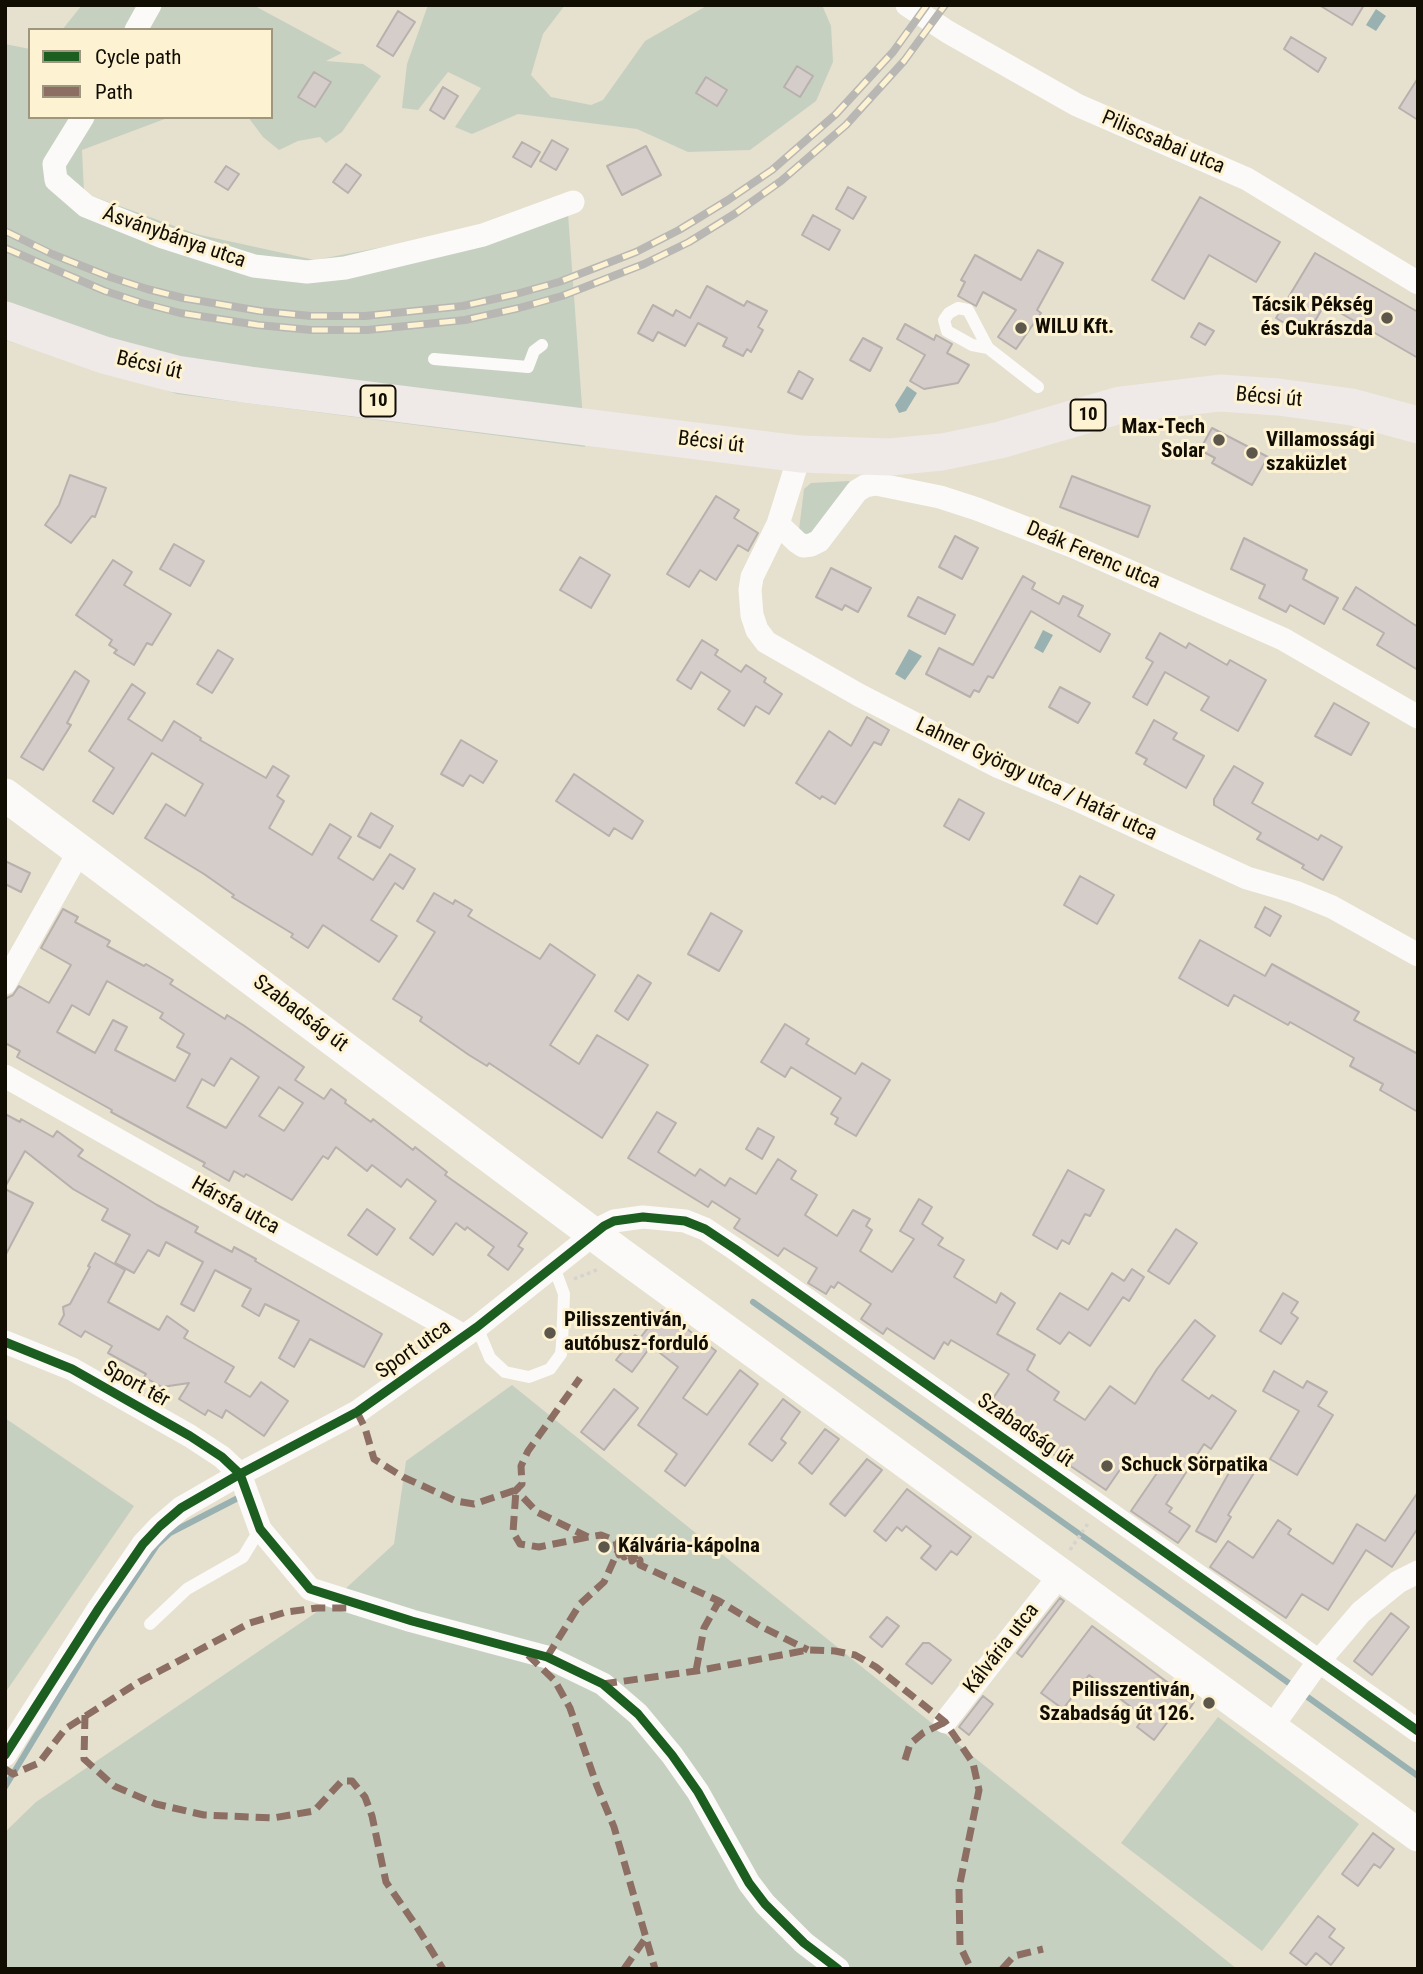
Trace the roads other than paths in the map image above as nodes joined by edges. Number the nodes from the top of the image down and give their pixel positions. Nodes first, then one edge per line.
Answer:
1 (150, 5) edge
2 (907, 5) edge
3 (137, 28) edge
4 (82, 119) edge
5 (573, 202) dead end
6 (1418, 283) edge
7 (5, 320) edge
8 (542, 345) dead end
9 (988, 348) dead end
10 (434, 359) dead end
11 (1038, 387) dead end
12 (1418, 425) edge
13 (800, 454) junction
14 (778, 524) junction
15 (1418, 717) edge
16 (5, 795) edge
17 (80, 850) junction
18 (1418, 955) edge
19 (5, 983) edge
20 (5, 1076) edge
21 (594, 1233) junction
22 (554, 1267) junction
23 (471, 1331) junction
24 (5, 1342) edge
25 (240, 1474) junction
26 (260, 1529) junction
27 (1064, 1563) junction
28 (1418, 1572) edge
29 (150, 1624) dead end
30 (1315, 1667) junction
31 (1279, 1716) junction
32 (945, 1723) dead end
33 (1418, 1731) edge
34 (5, 1755) edge
35 (1418, 1835) edge
36 (838, 1969) edge

1 - 3 street
2 - 6 street, Piliscsabai utca
4 - 5 street, Ásványbánya utca
7 - 13 main road, Bécsi út / 10
8 - 10 lane
9 - 11 lane
12 - 13 main road, Bécsi út / 10
13 - 14 street, Lahner György utca / Határ utca
14 - 15 street, Deák Ferenc utca
14 - 18 street, Lahner György utca / Határ utca
16 - 17 main road, Szabadság út
17 - 19 street
17 - 21 main road, Szabadság út
20 - 23 street, Hársfa utca
21 - 22 street, Sport utca
21 - 27 main road, Szabadság út
21 - 30 street, Szabadság út
22 - 23 street, Sport utca
22 - 23 lane
23 - 25 street, Sport utca
24 - 25 street, Sport tér
25 - 26 street
25 - 34 street, Sport utca
26 - 29 lane
26 - 36 street
27 - 31 main road, Szabadság út
27 - 32 street, Kálvária utca
28 - 30 street
30 - 31 street
30 - 33 street, Szabadság út
31 - 35 main road, Szabadság út

